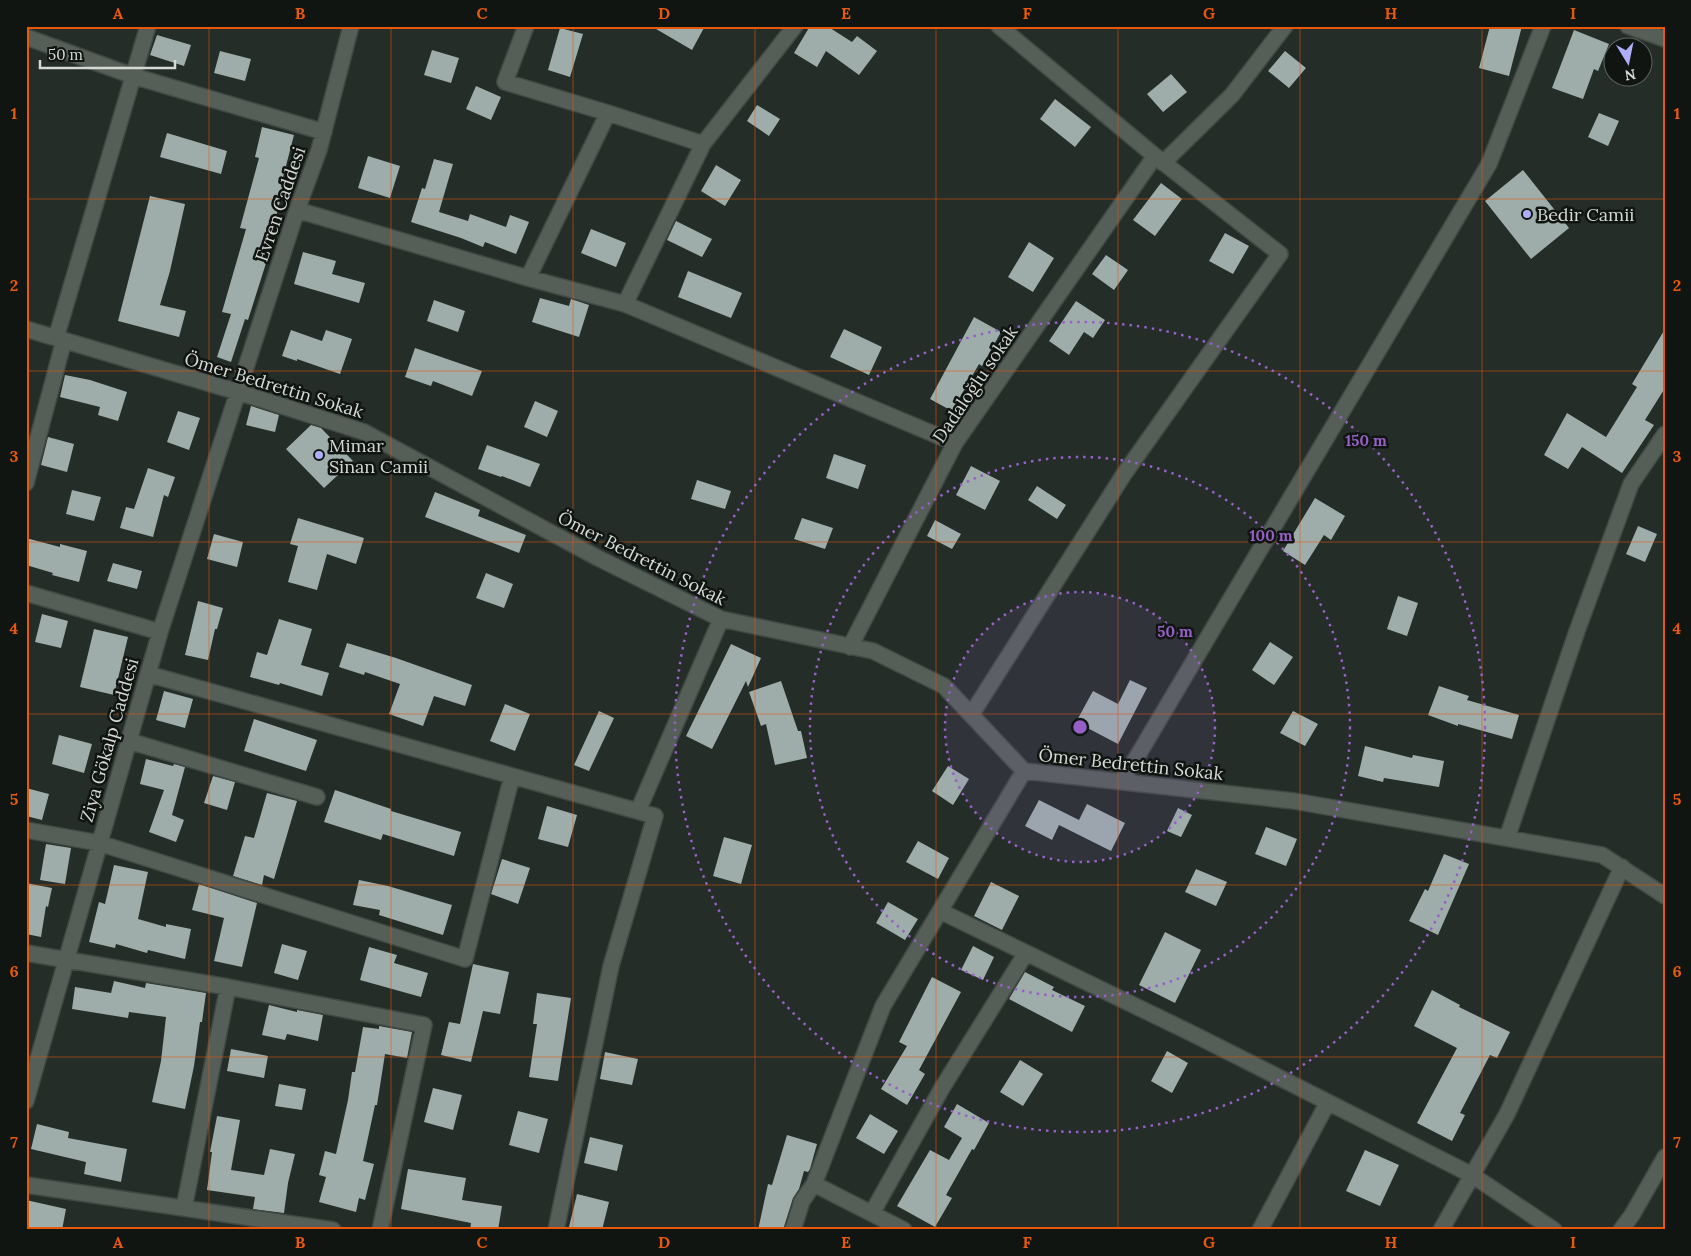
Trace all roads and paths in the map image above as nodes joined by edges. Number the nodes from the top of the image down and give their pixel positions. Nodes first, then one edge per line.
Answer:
1 (148, 26) edge
2 (351, 26) edge
3 (526, 26) edge
4 (795, 26) edge
5 (998, 26) edge
6 (1285, 26) edge
7 (1543, 26) edge
8 (1628, 26) edge
9 (1659, 34) edge
10 (26, 37) edge
11 (133, 76) junction
12 (608, 113) junction
13 (324, 132) junction
14 (703, 144) junction
15 (1159, 160) junction
16 (297, 210) junction
17 (528, 278) junction
18 (625, 304) junction
19 (26, 329) edge
20 (60, 339) junction
21 (238, 392) junction
22 (1665, 434) edge
23 (955, 443) junction
24 (26, 483) edge
25 (26, 593) edge
26 (721, 620) junction
27 (160, 632) junction
28 (850, 647) junction
29 (148, 674) junction
30 (971, 715) junction
31 (129, 741) junction
32 (1024, 771) junction
33 (512, 776) junction
34 (1122, 782) junction
35 (317, 797) dead end
36 (638, 811) junction
37 (26, 830) edge
38 (1508, 838) junction
39 (100, 843) junction
40 (1622, 867) junction
41 (1665, 896) edge
42 (940, 911) junction
43 (26, 953) edge
44 (1026, 953) junction
45 (67, 959) junction
46 (228, 987) junction
47 (30, 1074) edge
48 (26, 1101) edge
49 (1328, 1102) junction
50 (1665, 1157) edge
51 (1472, 1175) junction
52 (814, 1184) junction
53 (26, 1185) edge
54 (184, 1208) junction
55 (872, 1213) junction
56 (333, 1230) edge
57 (380, 1230) edge
58 (556, 1230) edge
59 (793, 1230) edge
60 (904, 1230) edge
61 (1260, 1230) edge
62 (1441, 1230) edge
63 (1554, 1230) edge
64 (1621, 1230) edge

1 - 11 street
2 - 13 street, Evren Caddesi
3 - 12 street
4 - 14 street
5 - 15 street
6 - 15 street, Dadaloğlu sokak
7 - 34 street
8 - 9 street
10 - 11 street
11 - 13 street
11 - 20 street
12 - 14 street
12 - 17 street
13 - 16 street, Evren Caddesi
14 - 18 street
15 - 23 street, Dadaloğlu sokak
15 - 30 street
16 - 17 street
16 - 21 street, Evren Caddesi
17 - 18 street
18 - 23 street
19 - 20 street, Ömer Bedrettin Sokak
20 - 21 street, Ömer Bedrettin Sokak
20 - 24 street
21 - 26 street, Ömer Bedrettin Sokak
21 - 27 street, Ziya Gökalp Caddesi
22 - 38 street
23 - 28 street, Dadaloğlu sokak
25 - 27 street
26 - 28 street, Ömer Bedrettin Sokak
26 - 36 street
27 - 29 street, Ziya Gökalp Caddesi
28 - 30 street, Ömer Bedrettin Sokak
29 - 31 street, Ziya Gökalp Caddesi
29 - 33 street
30 - 32 street, Ömer Bedrettin Sokak
31 - 35 street
31 - 39 street, Ziya Gökalp Caddesi
32 - 34 street, Ömer Bedrettin Sokak
32 - 42 street
33 - 36 street
33 - 39 street
34 - 38 street, Ömer Bedrettin Sokak
36 - 58 street
37 - 39 street
38 - 40 street, Ömer Bedrettin Sokak
39 - 45 street, Ziya Gökalp Caddesi
40 - 41 street, Ömer Bedrettin Sokak
40 - 51 street
42 - 44 street
42 - 52 street
43 - 45 street
44 - 49 street
44 - 55 street
45 - 46 street
45 - 47 street, Ziya Gökalp Caddesi
46 - 54 street
46 - 57 street
47 - 48 street, Ziya Gökalp Caddesi
49 - 51 street
49 - 61 street
50 - 64 street
51 - 62 street
51 - 63 street
52 - 55 street
52 - 59 street
53 - 54 street
54 - 56 street
55 - 60 street

